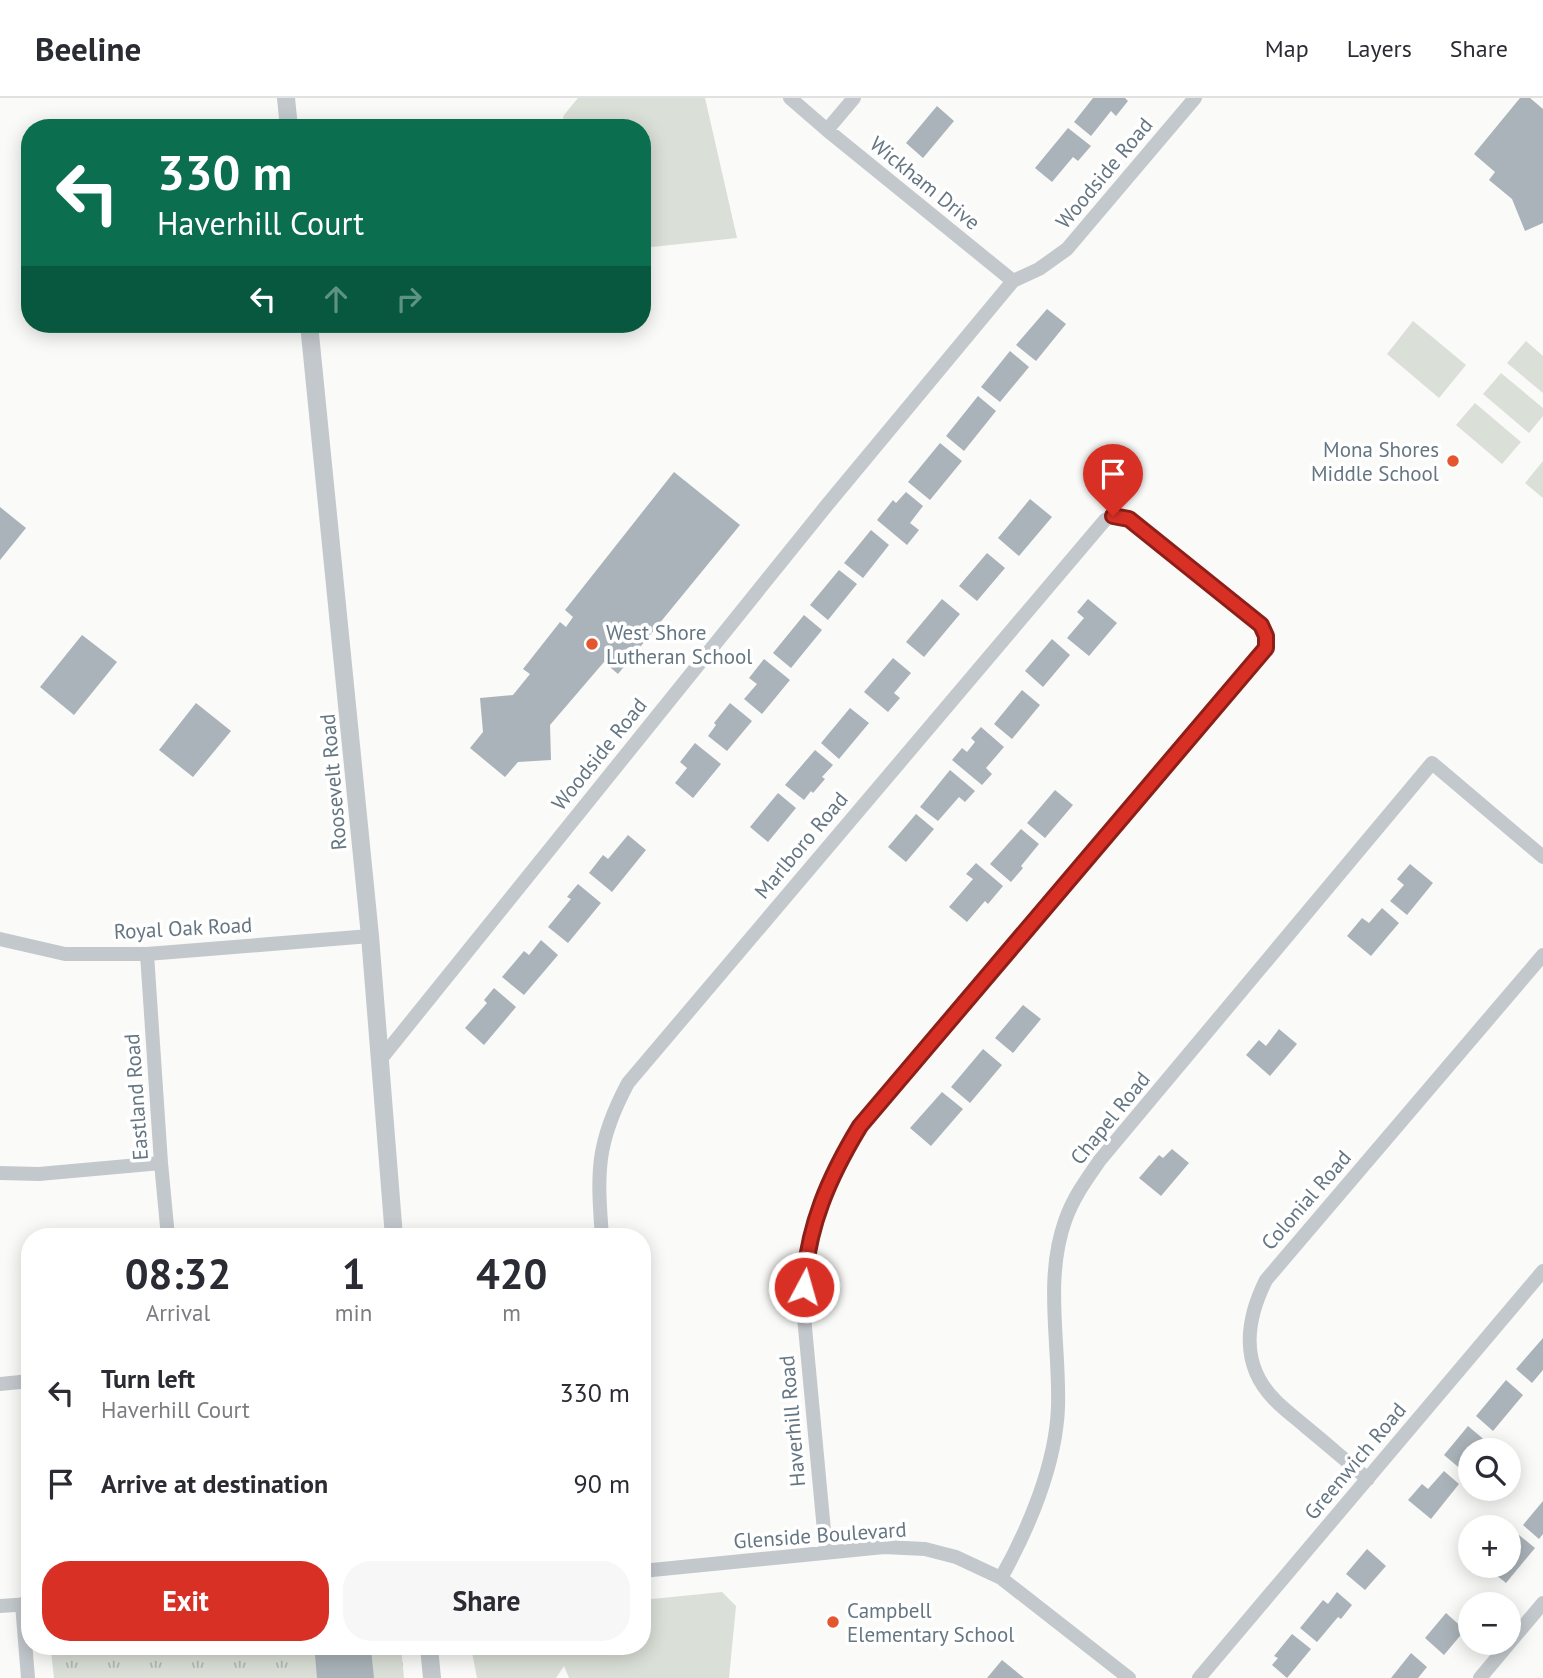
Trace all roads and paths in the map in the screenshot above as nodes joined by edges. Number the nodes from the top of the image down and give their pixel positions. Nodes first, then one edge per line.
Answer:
1 (286, 98) edge
2 (790, 98) edge
3 (854, 98) edge
4 (1195, 98) edge
5 (288, 119) edge
6 (827, 130) junction
7 (1013, 281) junction
8 (310, 333) edge
9 (1113, 516) joint
10 (1543, 857) edge
11 (370, 936) junction
12 (0, 939) edge
13 (147, 954) junction
14 (1543, 955) edge
15 (380, 1060) junction
16 (161, 1163) junction
17 (0, 1173) edge
18 (167, 1228) edge
19 (393, 1228) edge
20 (602, 1228) edge
21 (1543, 1271) edge
22 (21, 1382) edge
23 (0, 1384) edge
24 (1368, 1479) junction
25 (826, 1552) junction
26 (651, 1570) edge
27 (1001, 1578) junction
28 (1543, 1603) edge
29 (21, 1604) edge
30 (0, 1606) edge
31 (27, 1655) edge
32 (430, 1655) edge
33 (28, 1678) edge
34 (432, 1678) edge
35 (1129, 1678) edge
36 (1199, 1678) edge
37 (1480, 1678) edge

1 - 5 street
2 - 6 street, Wickham Drive
3 - 6 street
4 - 7 street, Woodside Road
6 - 7 street, Wickham Drive
7 - 15 street, Woodside Road
8 - 11 street, Roosevelt Road
9 - 20 street, Marlboro Road
9 - 25 street, Haverhill Road
10 - 27 street, Chapel Road
11 - 13 street, Royal Oak Road
11 - 15 street, Roosevelt Road
12 - 13 street, Royal Oak Road
13 - 16 street, Eastland Road
14 - 24 street, Colonial Road
15 - 19 street, Roosevelt Road
16 - 17 street
16 - 18 street, Eastland Road
21 - 24 street, Greenwich Road
22 - 23 street
24 - 36 street, Greenwich Road
25 - 26 street, Glenside Boulevard
25 - 27 street, Glenside Boulevard
27 - 35 street, Glenside Boulevard
28 - 37 street
29 - 30 street
31 - 33 street
32 - 34 street

